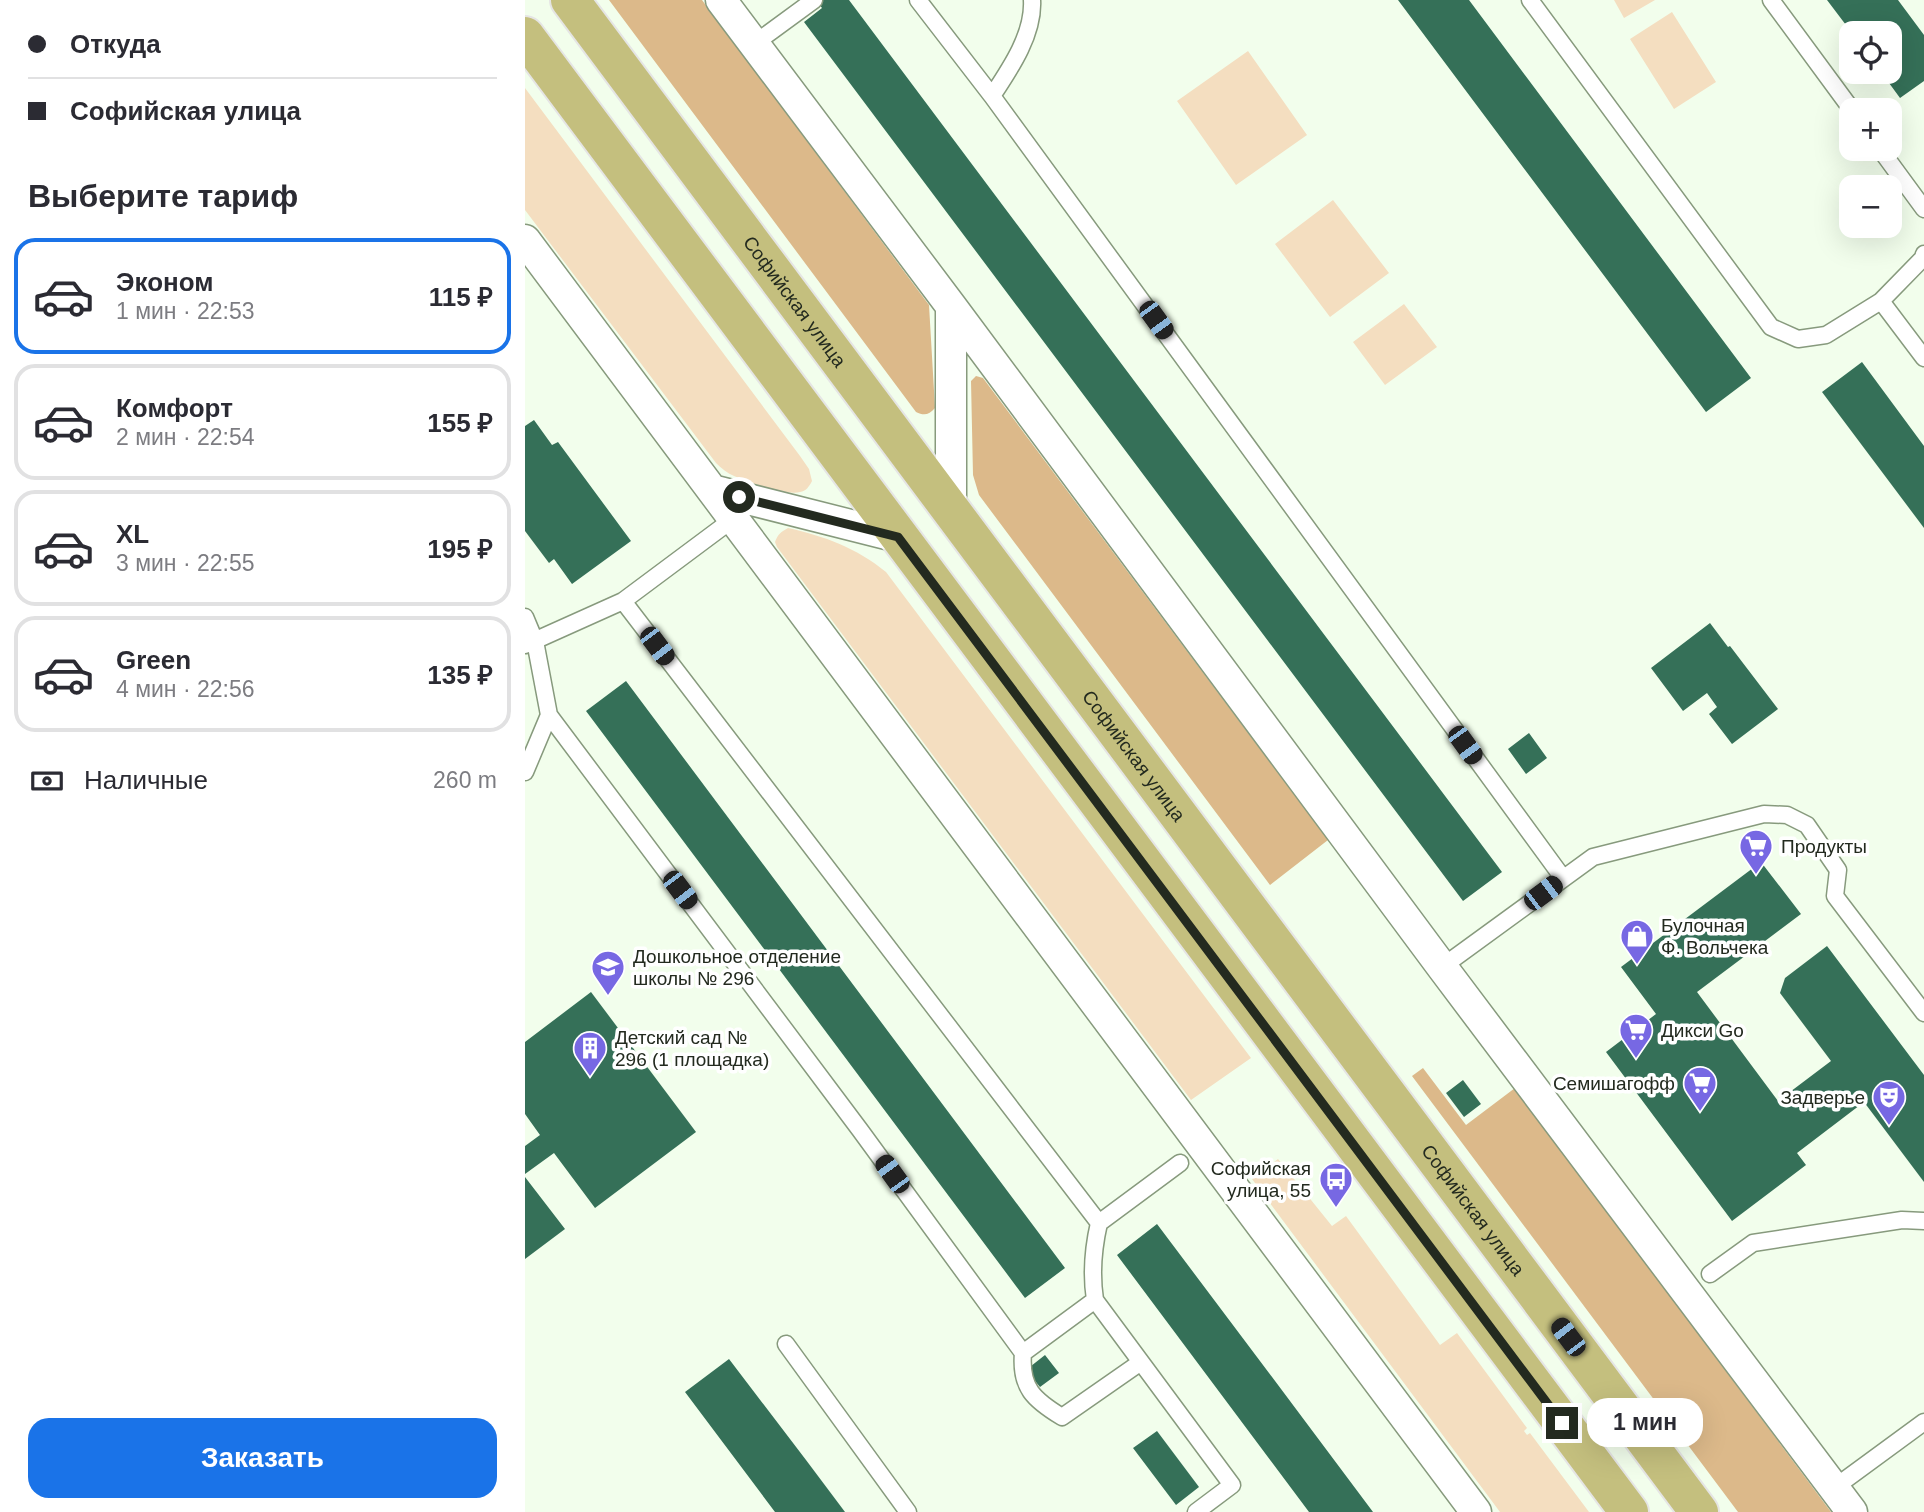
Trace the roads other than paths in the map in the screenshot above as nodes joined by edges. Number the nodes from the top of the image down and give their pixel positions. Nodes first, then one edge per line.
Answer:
1 (570, 0) edge
2 (721, 0) edge
3 (814, 0) edge
4 (918, 0) edge
5 (1032, 0) edge
6 (1530, 0) edge
7 (1771, 0) edge
8 (525, 36) edge
9 (754, 44) junction
10 (992, 96) junction
11 (1843, 98) edge
12 (1889, 161) edge
13 (1924, 209) edge
14 (525, 240) edge
15 (1924, 254) edge
16 (1881, 301) junction
17 (951, 306) junction
18 (1924, 358) edge
19 (712, 490) junction
20 (951, 512) junction
21 (733, 519) junction
22 (898, 537) junction
23 (623, 601) junction
24 (525, 617) edge
25 (530, 643) edge
26 (549, 715) junction
27 (1140, 762) junction
28 (525, 772) edge
29 (1093, 798) junction
30 (1563, 878) junction
31 (1442, 967) junction
32 (1924, 1013) edge
33 (1180, 1163) dead end
34 (1924, 1220) edge
35 (1099, 1223) junction
36 (1710, 1275) dead end
37 (1095, 1300) junction
38 (786, 1344) dead end
39 (1023, 1353) junction
40 (1141, 1363) junction
41 (1924, 1422) edge
42 (1834, 1488) junction
43 (908, 1512) edge
44 (1196, 1512) edge
45 (1476, 1512) edge
46 (1629, 1512) edge
47 (1699, 1512) edge
48 (1852, 1512) edge

1 - 20 main road, Софийская улица
2 - 9 street
3 - 9 lane
4 - 10 lane
5 - 10 lane
6 - 16 lane
7 - 11 lane
8 - 22 main road
9 - 17 street
10 - 30 lane
12 - 13 lane
14 - 19 street
15 - 16 lane
16 - 18 lane
17 - 20 street
17 - 31 street
19 - 21 street
19 - 22 street
20 - 27 main road, Софийская улица
21 - 23 lane
21 - 45 street
22 - 29 main road
23 - 25 lane
23 - 35 lane
24 - 25 lane
25 - 26 lane
26 - 28 lane
26 - 39 lane
27 - 29 main road
27 - 47 main road, Софийская улица
29 - 46 main road
30 - 31 lane
30 - 32 lane
31 - 42 street
33 - 35 lane
34 - 36 lane
35 - 37 lane
37 - 39 lane
37 - 40 lane
38 - 43 lane
39 - 40 lane
40 - 44 lane
41 - 42 lane
42 - 48 street

